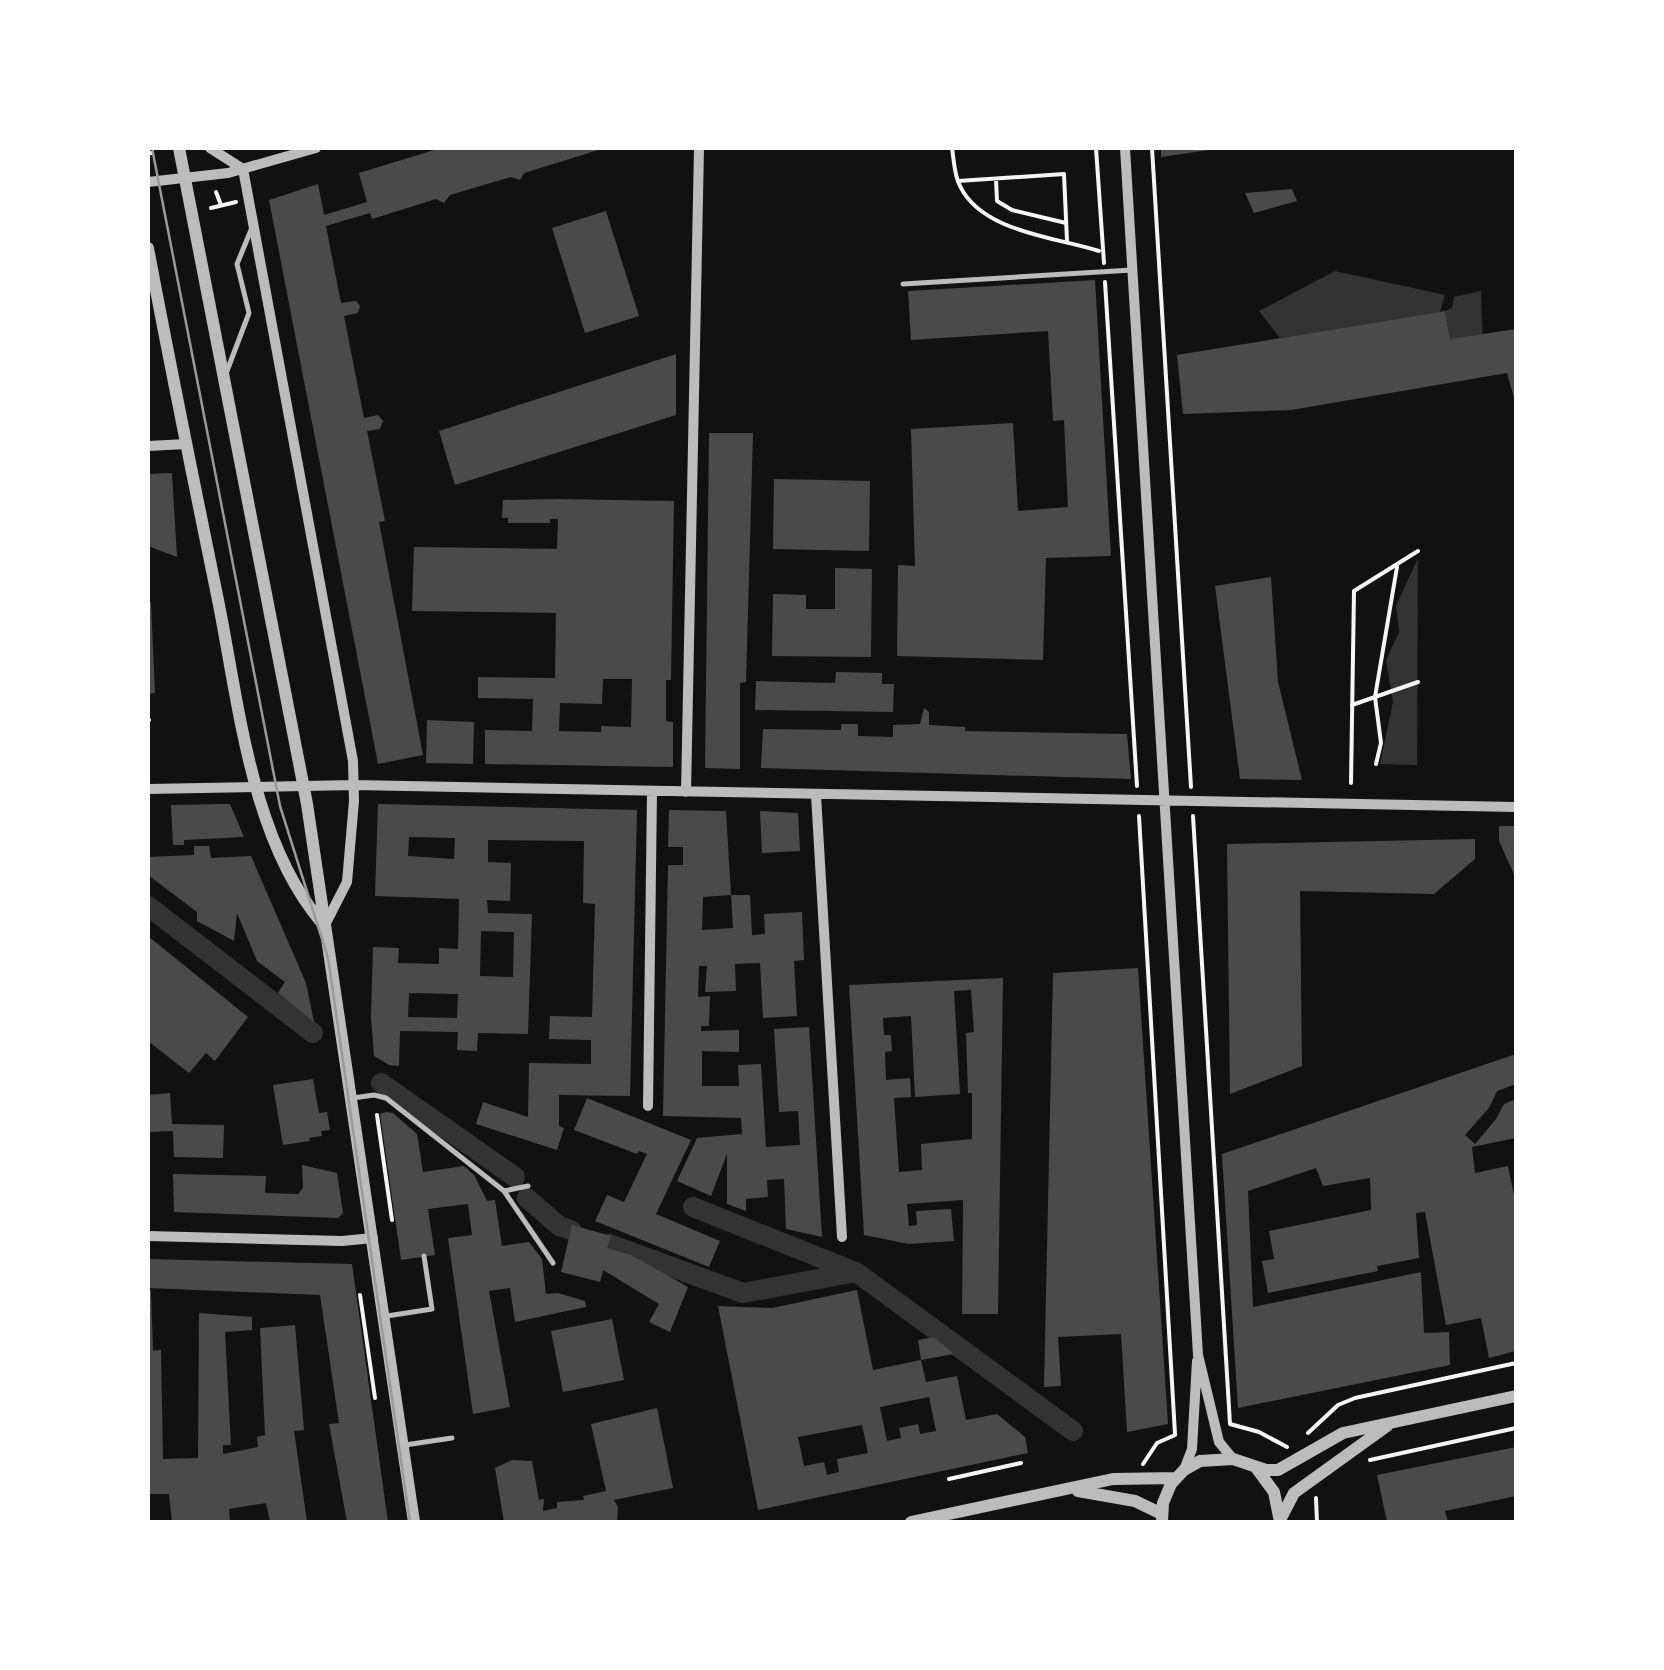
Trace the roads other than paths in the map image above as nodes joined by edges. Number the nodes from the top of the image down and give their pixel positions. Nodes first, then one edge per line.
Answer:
1 (179, 148) edge
2 (210, 148) edge
3 (316, 148) edge
4 (699, 148) edge
5 (1125, 148) edge
6 (243, 169) junction
7 (186, 179) junction
8 (148, 182) edge
9 (253, 226) junction
10 (148, 248) edge
11 (1132, 270) junction
12 (902, 284) dead end
13 (224, 378) junction
14 (186, 444) junction
15 (148, 446) edge
16 (354, 785) junction
17 (303, 786) junction
18 (257, 787) junction
19 (148, 789) edge
20 (652, 790) junction
21 (686, 792) junction
22 (816, 795) junction
23 (1165, 800) junction
24 (1516, 806) edge
25 (324, 926) junction
26 (353, 1098) junction
27 (648, 1106) dead end
28 (528, 1186) dead end
29 (504, 1191) junction
30 (148, 1236) edge
31 (842, 1237) dead end
32 (373, 1238) junction
33 (424, 1256) dead end
34 (553, 1263) dead end
35 (384, 1316) junction
36 (1198, 1355) junction
37 (1516, 1396) edge
38 (1394, 1421) junction
39 (452, 1438) dead end
40 (403, 1446) junction
41 (1233, 1459) junction
42 (1250, 1465) junction
43 (1180, 1474) junction
44 (1067, 1490) junction
45 (1162, 1518) edge
46 (414, 1522) edge
47 (911, 1522) edge
48 (1279, 1522) edge

1 - 7 street
2 - 6 street
3 - 6 street
4 - 21 street
5 - 11 street
6 - 7 street
6 - 9 street
7 - 8 street
7 - 13 street
9 - 13 lane
9 - 16 street
10 - 14 street
11 - 12 lane
11 - 23 street
13 - 17 street
14 - 15 street
14 - 18 street
16 - 17 street
16 - 20 street
16 - 25 street
17 - 18 street
17 - 25 street
18 - 19 street
18 - 25 street
20 - 21 street
20 - 27 street
21 - 22 street
22 - 23 street
22 - 31 street
23 - 24 street
23 - 36 street
25 - 26 street
26 - 29 lane
26 - 32 street
28 - 29 lane
29 - 34 lane
30 - 32 street
32 - 35 street
33 - 35 lane
35 - 40 street
36 - 41 street
36 - 43 street
37 - 38 street
38 - 42 street
38 - 48 street
39 - 40 lane
40 - 46 street
41 - 42 street
41 - 43 street
42 - 48 street
43 - 44 street
43 - 45 street
44 - 45 street
44 - 47 street

